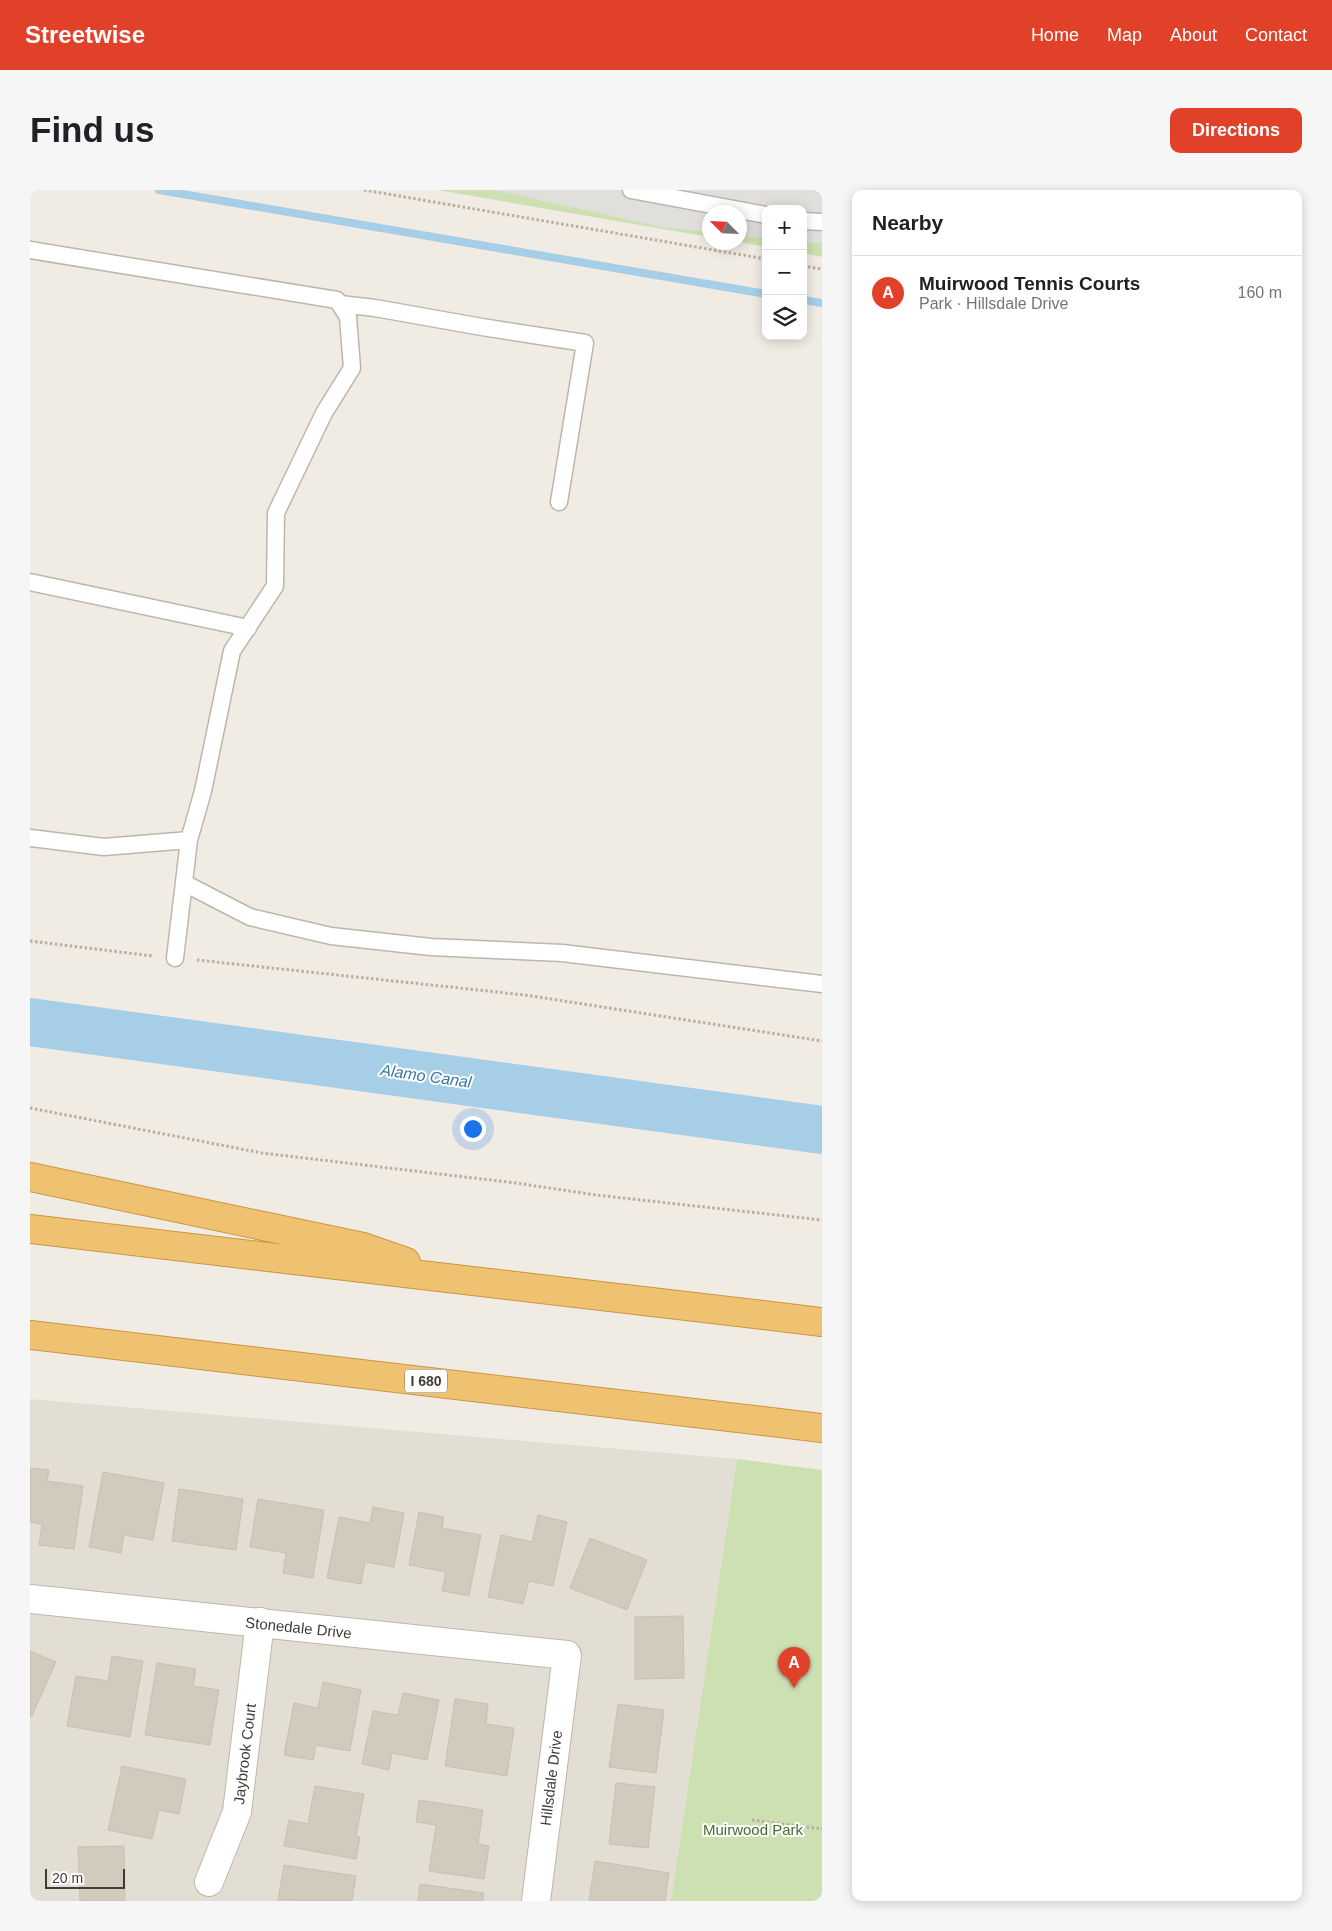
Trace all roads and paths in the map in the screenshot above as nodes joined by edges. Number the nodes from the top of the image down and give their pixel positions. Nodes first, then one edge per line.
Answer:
1 (366, 190) edge
2 (630, 190) edge
3 (762, 214) edge
4 (807, 221) edge
5 (822, 222) edge
6 (30, 250) edge
7 (762, 258) edge
8 (807, 267) edge
9 (822, 269) edge
10 (340, 304) junction
11 (559, 502) dead end
12 (30, 582) edge
13 (248, 628) junction
14 (30, 838) edge
15 (189, 840) junction
16 (184, 883) junction
17 (30, 940) edge
18 (175, 958) junction
19 (822, 984) edge
20 (822, 1041) edge
21 (30, 1108) edge
22 (30, 1177) edge
23 (822, 1220) edge
24 (30, 1229) edge
25 (452, 1278) junction
26 (822, 1322) edge
27 (30, 1335) edge
28 (822, 1428) edge
29 (30, 1600) edge
30 (260, 1622) junction
31 (567, 1655) joint
32 (752, 1820) dead end
33 (822, 1829) edge
34 (208, 1882) dead end
35 (536, 1901) edge

1 - 7 path
2 - 3 lane
4 - 5 lane
6 - 10 lane
8 - 9 path
10 - 11 lane
10 - 13 lane
12 - 13 lane
13 - 15 lane
14 - 15 lane
15 - 16 lane
16 - 18 lane
16 - 19 lane
17 - 18 path
18 - 20 path
21 - 23 path
22 - 25 highway
24 - 25 highway
25 - 26 highway
27 - 28 highway, I 680
29 - 30 street, Stonedale Drive
30 - 31 street, Stonedale Drive
30 - 34 street, Jaybrook Court
31 - 35 street, Hillsdale Drive
32 - 33 path

